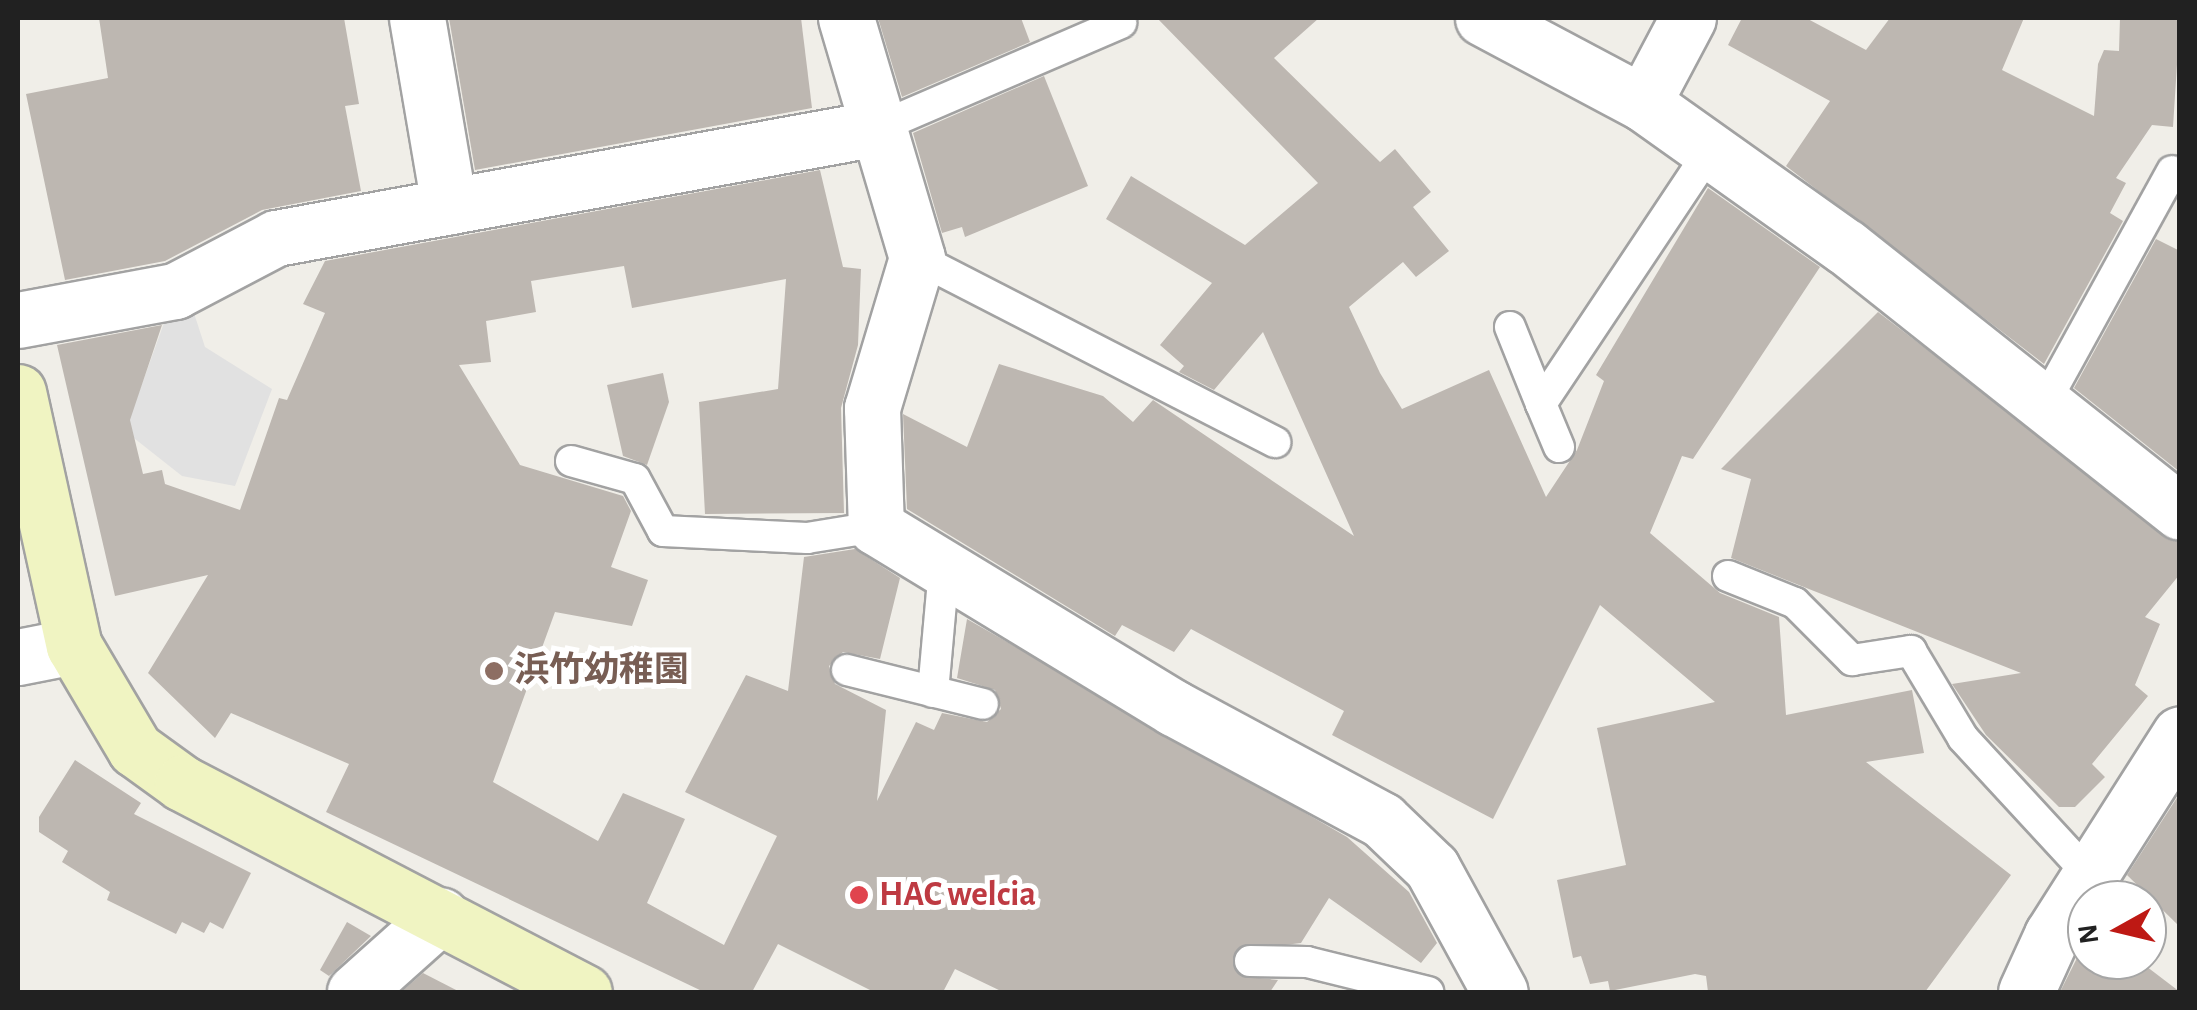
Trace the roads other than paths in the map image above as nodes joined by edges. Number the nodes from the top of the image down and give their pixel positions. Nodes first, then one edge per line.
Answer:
1 (417, 18) edge
2 (846, 18) edge
3 (1688, 18) edge
4 (1122, 22) dead end
5 (1518, 26) edge
6 (1642, 103) junction
7 (877, 128) junction
8 (1710, 152) junction
9 (2172, 171) dead end
10 (450, 206) junction
11 (918, 258) junction
12 (18, 320) edge
13 (1510, 328) dead end
14 (18, 392) edge
15 (1541, 404) junction
16 (2043, 406) junction
17 (1275, 442) dead end
18 (1559, 447) dead end
19 (571, 462) dead end
20 (2180, 512) edge
21 (876, 527) junction
22 (944, 568) junction
23 (1728, 576) dead end
24 (74, 646) junction
25 (18, 658) edge
26 (846, 670) dead end
27 (934, 692) junction
28 (982, 704) dead end
29 (2180, 734) edge
30 (2094, 880) joint
31 (441, 916) junction
32 (2067, 916) edge
33 (1250, 961) dead end
34 (355, 992) edge
35 (584, 992) edge
36 (1428, 992) edge
37 (1500, 992) edge
38 (2026, 992) edge

1 - 10 street
2 - 7 street
3 - 6 street
4 - 7 lane
5 - 6 street
6 - 8 street
7 - 10 street
7 - 11 street
8 - 15 lane
8 - 16 street
9 - 16 lane
10 - 12 street
11 - 17 lane
11 - 21 street
13 - 15 lane
14 - 24 street
15 - 18 lane
16 - 20 street
19 - 21 lane
21 - 22 street
22 - 27 lane
22 - 37 street
23 - 30 lane
24 - 25 street
24 - 31 street
26 - 27 lane
27 - 28 lane
29 - 30 street
31 - 34 street
31 - 35 street
32 - 38 street
33 - 36 lane

